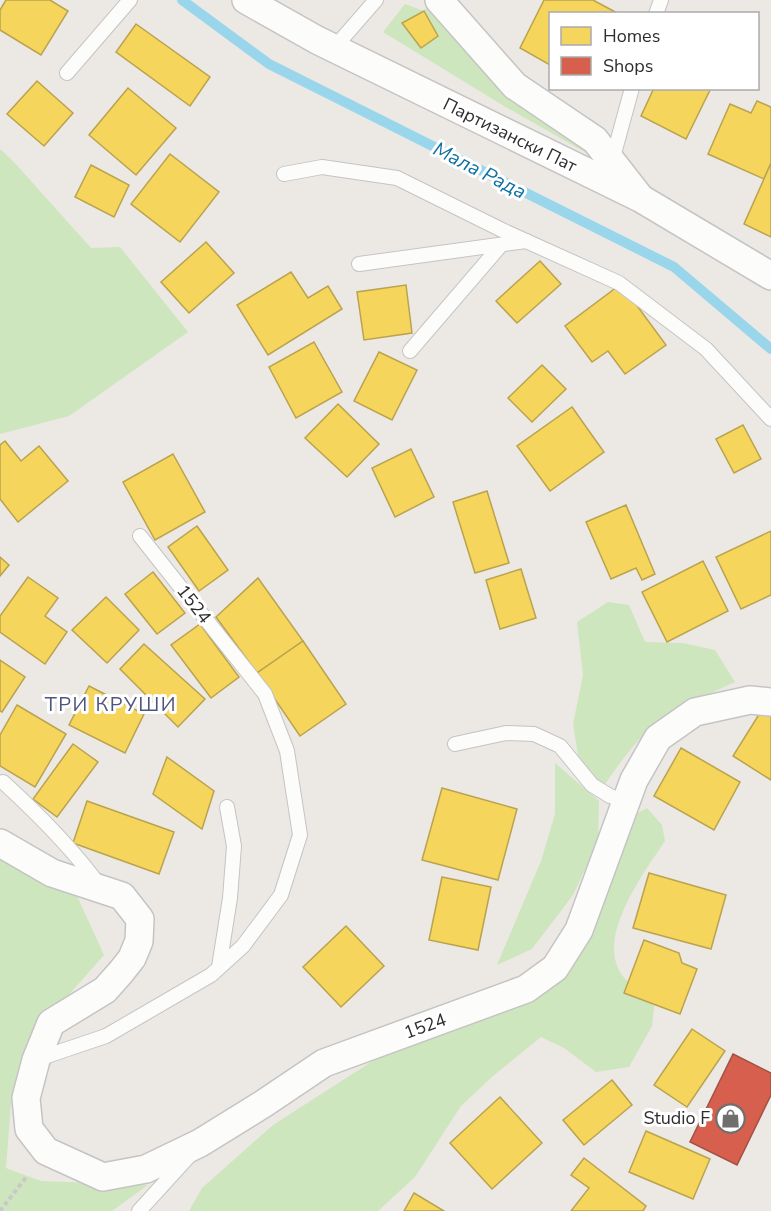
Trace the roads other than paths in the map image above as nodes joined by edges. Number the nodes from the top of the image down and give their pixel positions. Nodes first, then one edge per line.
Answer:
1 (130, 0) edge
2 (246, 0) edge
3 (376, 0) edge
4 (439, 0) edge
5 (334, 48) junction
6 (67, 73) dead end
7 (631, 90) edge
8 (612, 161) junction
9 (284, 174) dead end
10 (640, 198) junction
11 (526, 241) junction
12 (501, 244) junction
13 (359, 264) dead end
14 (771, 276) edge
15 (410, 351) dead end
16 (771, 419) edge
17 (140, 536) dead end
18 (771, 702) edge
19 (455, 744) dead end
20 (3, 782) dead end
21 (627, 802) junction
22 (227, 807) dead end
23 (0, 843) edge
24 (102, 890) junction
25 (219, 968) junction
26 (36, 1060) junction
27 (200, 1143) junction
28 (139, 1211) edge

1 - 6 lane
2 - 5 street, Партизански Пат
3 - 5 lane
4 - 8 street
5 - 10 street, Партизански Пат
7 - 8 lane
8 - 10 street
9 - 11 lane
10 - 14 street, Партизански Пат
11 - 12 lane
11 - 16 lane
12 - 13 lane
12 - 15 lane
17 - 25 lane, 1524
18 - 21 street, 1524
19 - 21 lane
20 - 24 lane
21 - 27 street, 1524
22 - 25 lane
23 - 24 street, 1524
24 - 26 street, 1524
25 - 26 lane, 1524
26 - 27 street, 1524
27 - 28 lane

